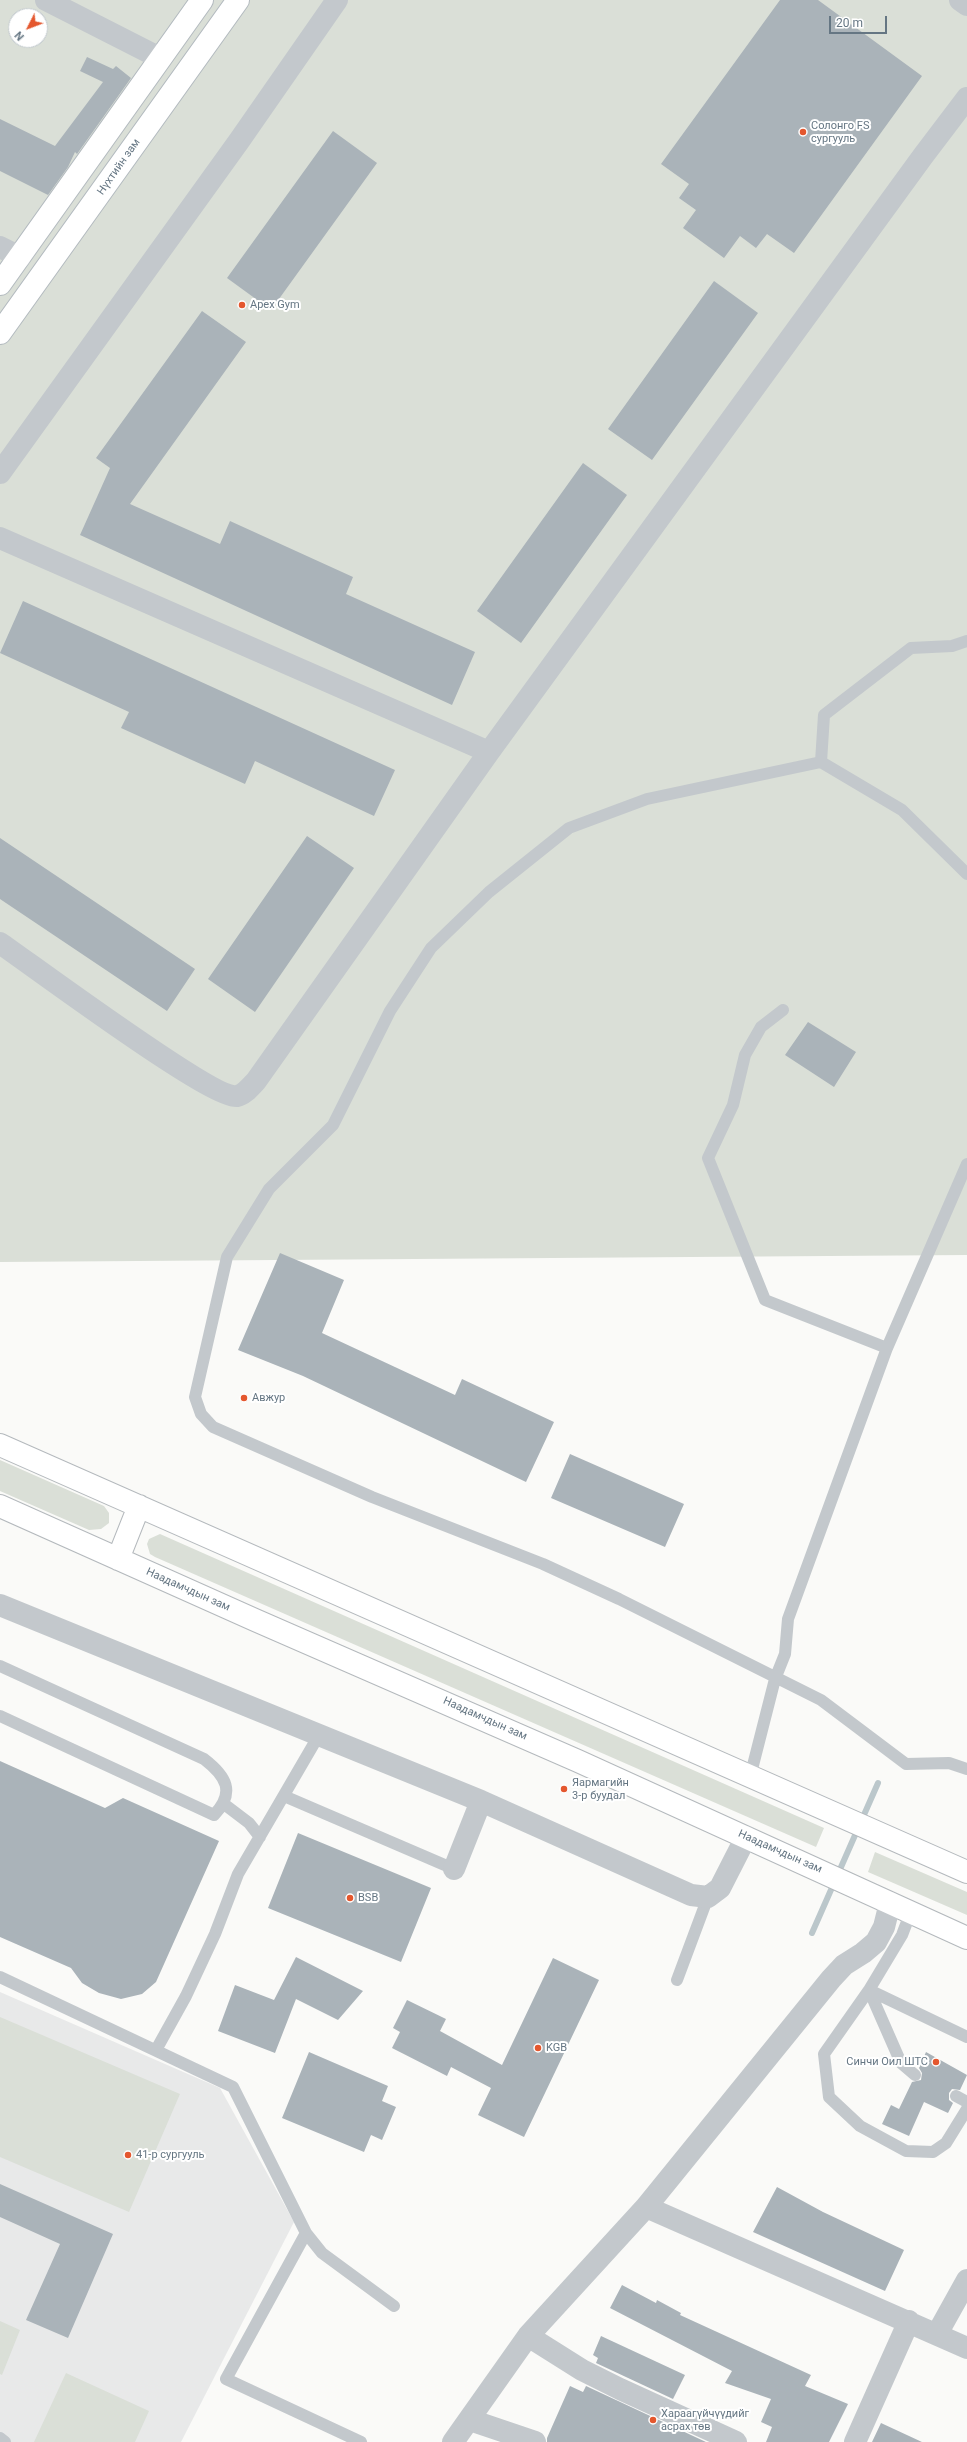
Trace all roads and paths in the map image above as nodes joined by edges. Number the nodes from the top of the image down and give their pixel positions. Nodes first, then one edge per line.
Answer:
1 (46, 0) edge
2 (202, 0) edge
3 (238, 0) edge
4 (337, 0) edge
5 (960, 0) edge
6 (967, 5) edge
7 (160, 58) junction
8 (967, 98) edge
9 (0, 247) edge
10 (20, 257) junction
11 (0, 284) edge
12 (0, 333) edge
13 (0, 473) edge
14 (0, 538) edge
15 (967, 641) edge
16 (489, 752) junction
17 (821, 762) junction
18 (967, 874) edge
19 (0, 943) edge
20 (783, 1010) dead end
21 (967, 1164) edge
22 (887, 1348) junction
23 (0, 1445) edge
24 (0, 1506) edge
25 (139, 1506) junction
26 (118, 1559) junction
27 (0, 1605) edge
28 (0, 1666) edge
29 (775, 1679) junction
30 (0, 1716) edge
31 (319, 1735) junction
32 (967, 1769) edge
33 (750, 1777) junction
34 (284, 1796) junction
35 (481, 1801) junction
36 (224, 1804) junction
37 (260, 1837) junction
38 (746, 1837) junction
39 (454, 1869) joint
40 (967, 1872) edge
41 (708, 1897) junction
42 (890, 1904) junction
43 (910, 1914) junction
44 (967, 1938) edge
45 (0, 1977) edge
46 (677, 1980) dead end
47 (869, 1990) junction
48 (967, 2037) edge
49 (156, 2050) junction
50 (915, 2075) dead end
51 (967, 2109) edge
52 (646, 2207) junction
53 (306, 2233) junction
54 (967, 2280) edge
55 (394, 2306) dead end
56 (909, 2321) junction
57 (937, 2334) junction
58 (528, 2336) junction
59 (967, 2348) edge
60 (470, 2420) junction
61 (0, 2438) edge
62 (5, 2442) edge
63 (361, 2442) edge
64 (453, 2442) edge
65 (535, 2442) edge
66 (736, 2442) edge
67 (855, 2442) edge

1 - 7 street
2 - 7 main road
3 - 12 main road, Нүхтийн зам
4 - 13 street
5 - 6 street
7 - 10 main road
8 - 16 street
9 - 10 street
10 - 11 main road
14 - 16 street
15 - 17 lane
16 - 19 street
17 - 18 lane
17 - 29 lane
20 - 22 lane
21 - 22 lane
22 - 29 lane
23 - 25 main road
24 - 26 main road, Наадамчдын зам
25 - 26 main road
25 - 33 main road
26 - 38 main road, Наадамчдын зам
27 - 31 street
28 - 36 lane
29 - 32 lane
29 - 33 lane
30 - 36 lane
31 - 34 lane
31 - 35 street
33 - 40 main road
34 - 37 lane
34 - 39 lane
35 - 39 street
35 - 41 street
36 - 37 lane
37 - 49 lane
38 - 41 street
38 - 42 main road, Наадамчдын зам
41 - 46 lane
42 - 43 main road, Наадамчдын зам
42 - 52 street
43 - 44 main road, Наадамчдын зам
43 - 47 lane
45 - 49 lane
47 - 48 lane
47 - 50 lane
47 - 51 lane
49 - 53 lane
52 - 56 street
52 - 58 street
53 - 55 lane
53 - 63 lane
54 - 57 street
56 - 57 street
56 - 67 street
57 - 59 street
58 - 60 street
58 - 66 street
60 - 64 street
60 - 65 street
61 - 62 lane

